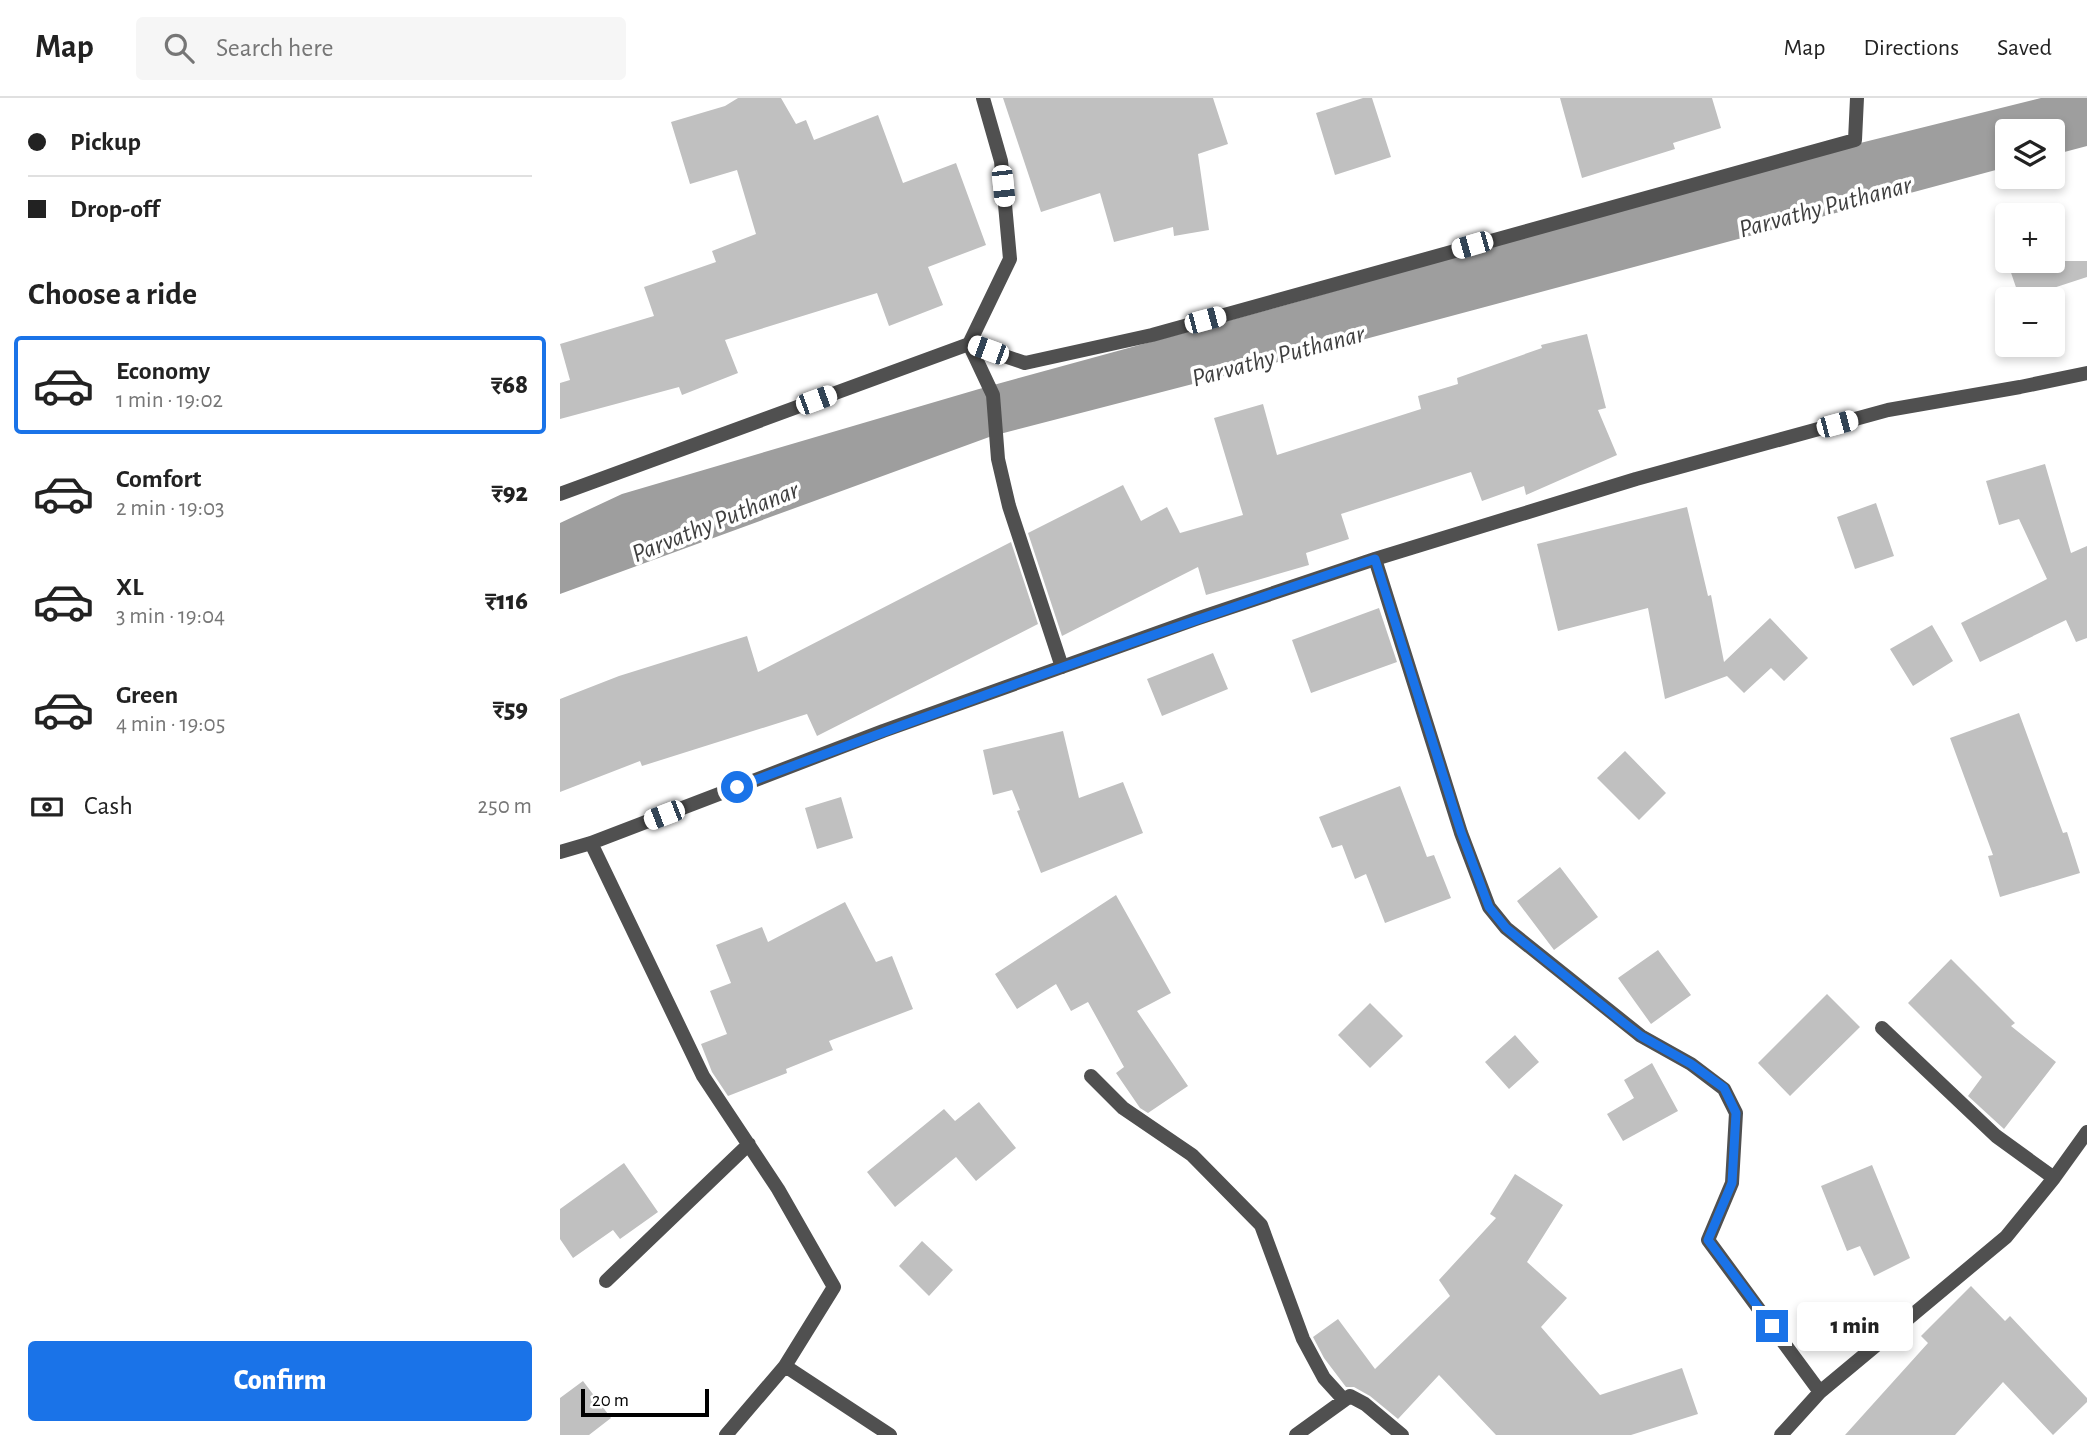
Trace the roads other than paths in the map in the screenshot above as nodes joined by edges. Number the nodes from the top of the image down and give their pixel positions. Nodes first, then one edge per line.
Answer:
1 (983, 98) edge
2 (1857, 98) edge
3 (969, 344) junction
4 (2087, 373) edge
5 (560, 494) edge
6 (1375, 559) junction
7 (1062, 667) junction
8 (591, 843) junction
9 (560, 852) edge
10 (1882, 1028) dead end
11 (1091, 1076) dead end
12 (2087, 1132) edge
13 (749, 1144) junction
14 (2054, 1178) junction
15 (606, 1281) dead end
16 (785, 1366) junction
17 (1820, 1392) junction
18 (1344, 1400) junction
19 (726, 1435) edge
20 (890, 1435) edge
21 (1296, 1435) edge
22 (1402, 1435) edge
23 (1781, 1435) edge

1 - 3 street
2 - 3 street
3 - 5 street
3 - 7 street
4 - 6 street
6 - 7 street
6 - 17 street
7 - 8 street
8 - 9 street
8 - 13 street
10 - 14 street
11 - 18 street
12 - 14 street
13 - 15 street
13 - 16 street
14 - 17 street
16 - 19 street
16 - 20 street
17 - 23 street
18 - 21 street
18 - 22 street

